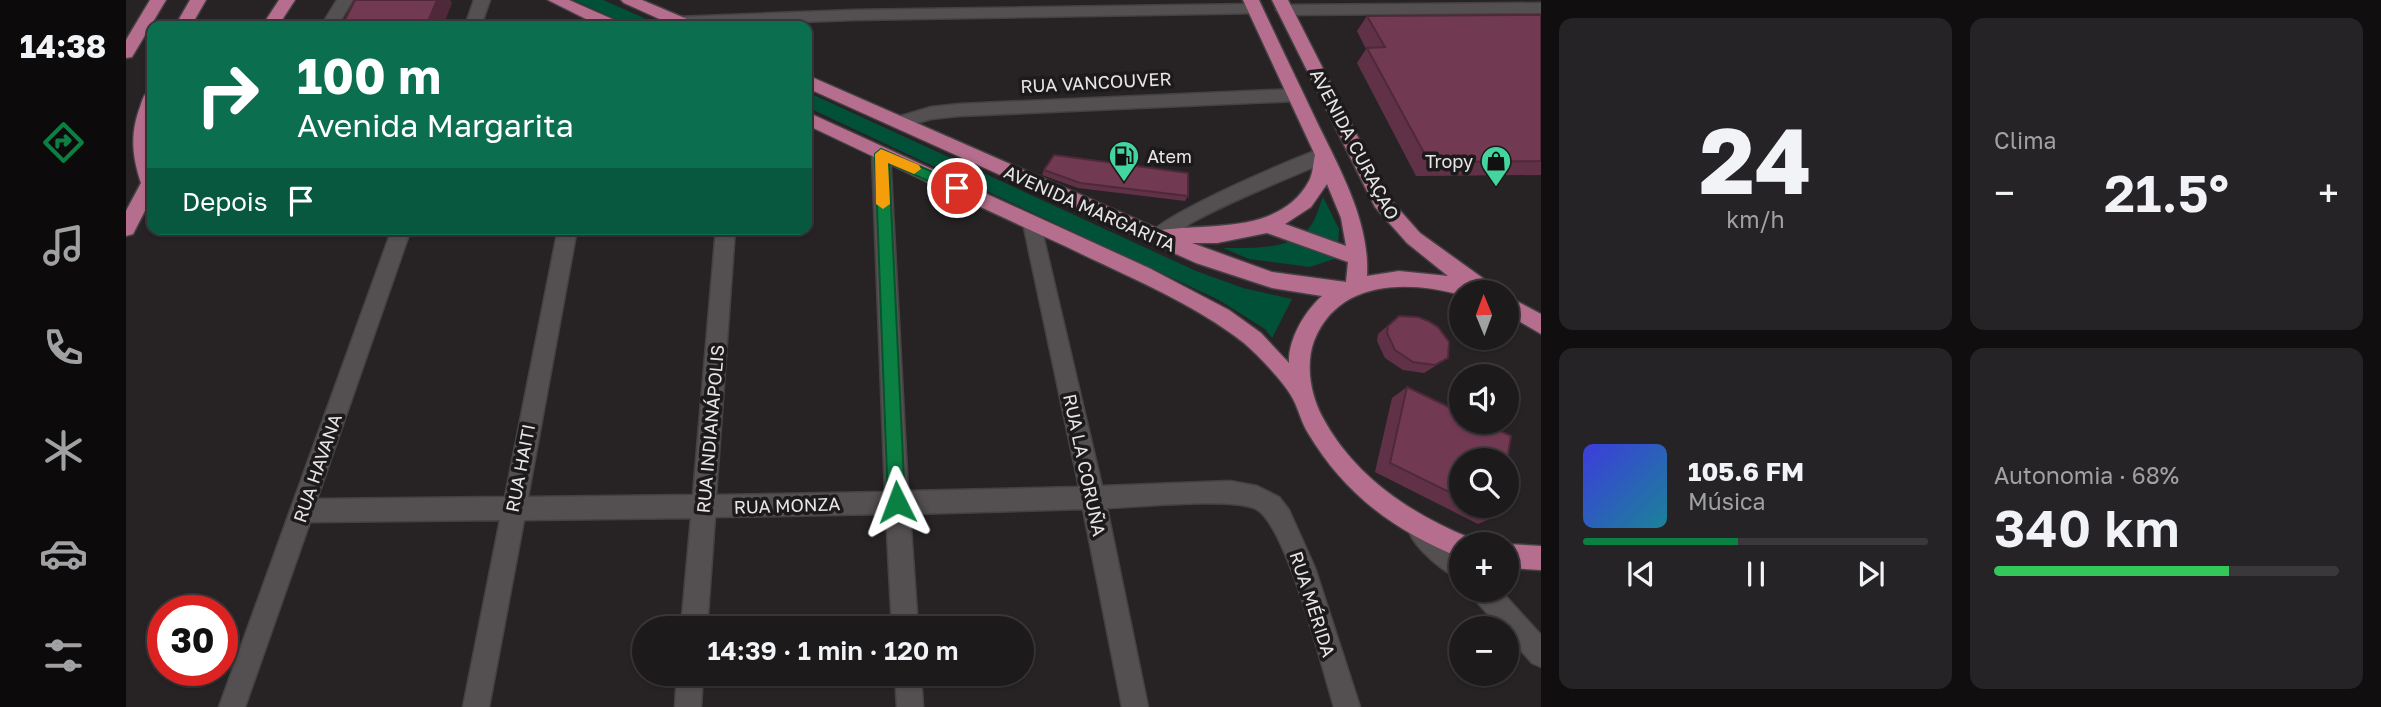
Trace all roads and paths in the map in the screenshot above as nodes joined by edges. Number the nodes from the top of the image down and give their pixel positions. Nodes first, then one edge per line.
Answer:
1 (158, 0) edge
2 (198, 0) edge
3 (287, 0) edge
4 (345, 0) edge
5 (482, 0) edge
6 (556, 0) edge
7 (629, 0) edge
8 (1253, 5) edge
9 (1282, 5) edge
10 (853, 8) edge
11 (1541, 8) edge
12 (186, 21) edge
13 (273, 21) edge
14 (331, 21) edge
15 (475, 21) edge
16 (600, 21) edge
17 (675, 21) edge
18 (714, 21) edge
19 (126, 53) edge
20 (812, 83) edge
21 (1296, 95) junction
22 (147, 110) edge
23 (812, 120) edge
24 (900, 122) junction
25 (881, 154) junction
26 (1324, 155) junction
27 (147, 170) edge
28 (147, 189) edge
29 (1032, 223) junction
30 (1268, 225) junction
31 (126, 229) edge
32 (399, 235) edge
33 (567, 235) edge
34 (726, 235) edge
35 (1156, 238) junction
36 (1357, 258) junction
37 (1470, 280) edge
38 (1449, 285) edge
39 (1350, 288) junction
40 (1519, 311) edge
41 (1541, 325) edge
42 (1301, 391) junction
43 (1093, 498) junction
44 (897, 502) junction
45 (1270, 504) joint
46 (703, 507) junction
47 (512, 509) junction
48 (302, 511) junction
49 (1406, 520) junction
50 (1449, 540) edge
51 (1449, 557) edge
52 (1519, 557) edge
53 (1541, 558) edge
54 (1494, 602) edge
55 (695, 616) edge
56 (904, 616) edge
57 (1541, 654) edge
58 (689, 686) edge
59 (909, 686) edge
60 (232, 707) edge
61 (475, 707) edge
62 (688, 707) edge
63 (911, 707) edge
64 (1135, 707) edge
65 (1348, 707) edge

1 - 19 main road
2 - 12 main road
3 - 13 main road
4 - 14 street
5 - 15 street
6 - 16 main road
7 - 17 main road
8 - 10 street
8 - 21 main road, AVENIDA CURAÇAO
9 - 11 street
9 - 37 main road, AVENIDA CURAÇAO
10 - 18 street
20 - 24 main road, AVENIDA MARGARITA
21 - 24 street, RUA VANCOUVER
21 - 26 main road, AVENIDA CURAÇAO
22 - 27 main road
23 - 25 main road, AVENIDA MARGARITA
24 - 35 main road, AVENIDA MARGARITA
25 - 29 main road, AVENIDA MARGARITA
25 - 44 street
26 - 30 main road
26 - 35 street
26 - 36 main road, AVENIDA CURAÇAO
28 - 31 main road
29 - 42 main road, AVENIDA MARGARITA
29 - 43 street, RUA LA CORUÑA
30 - 35 main road
30 - 36 main road
32 - 48 street, RUA HAVANA
33 - 47 street, RUA HAITI
34 - 46 street, RUA INDIANÁPOLIS
35 - 39 main road, AVENIDA MARGARITA
36 - 39 main road, AVENIDA CURAÇAO
38 - 39 main road
39 - 42 main road
40 - 41 main road
42 - 49 main road
43 - 44 street, RUA MONZA
43 - 45 street, RUA MONZA
43 - 64 street, RUA LA CORUÑA
44 - 46 street, RUA MONZA
44 - 56 street
45 - 65 street, RUA MÉRIDA
46 - 47 street, RUA MONZA
46 - 55 street, RUA INDIANÁPOLIS
47 - 48 street, RUA MONZA
47 - 61 street, RUA HAITI
48 - 60 street, RUA HAVANA
49 - 50 main road
49 - 51 street
52 - 53 main road
54 - 57 street
58 - 62 street
59 - 63 street

